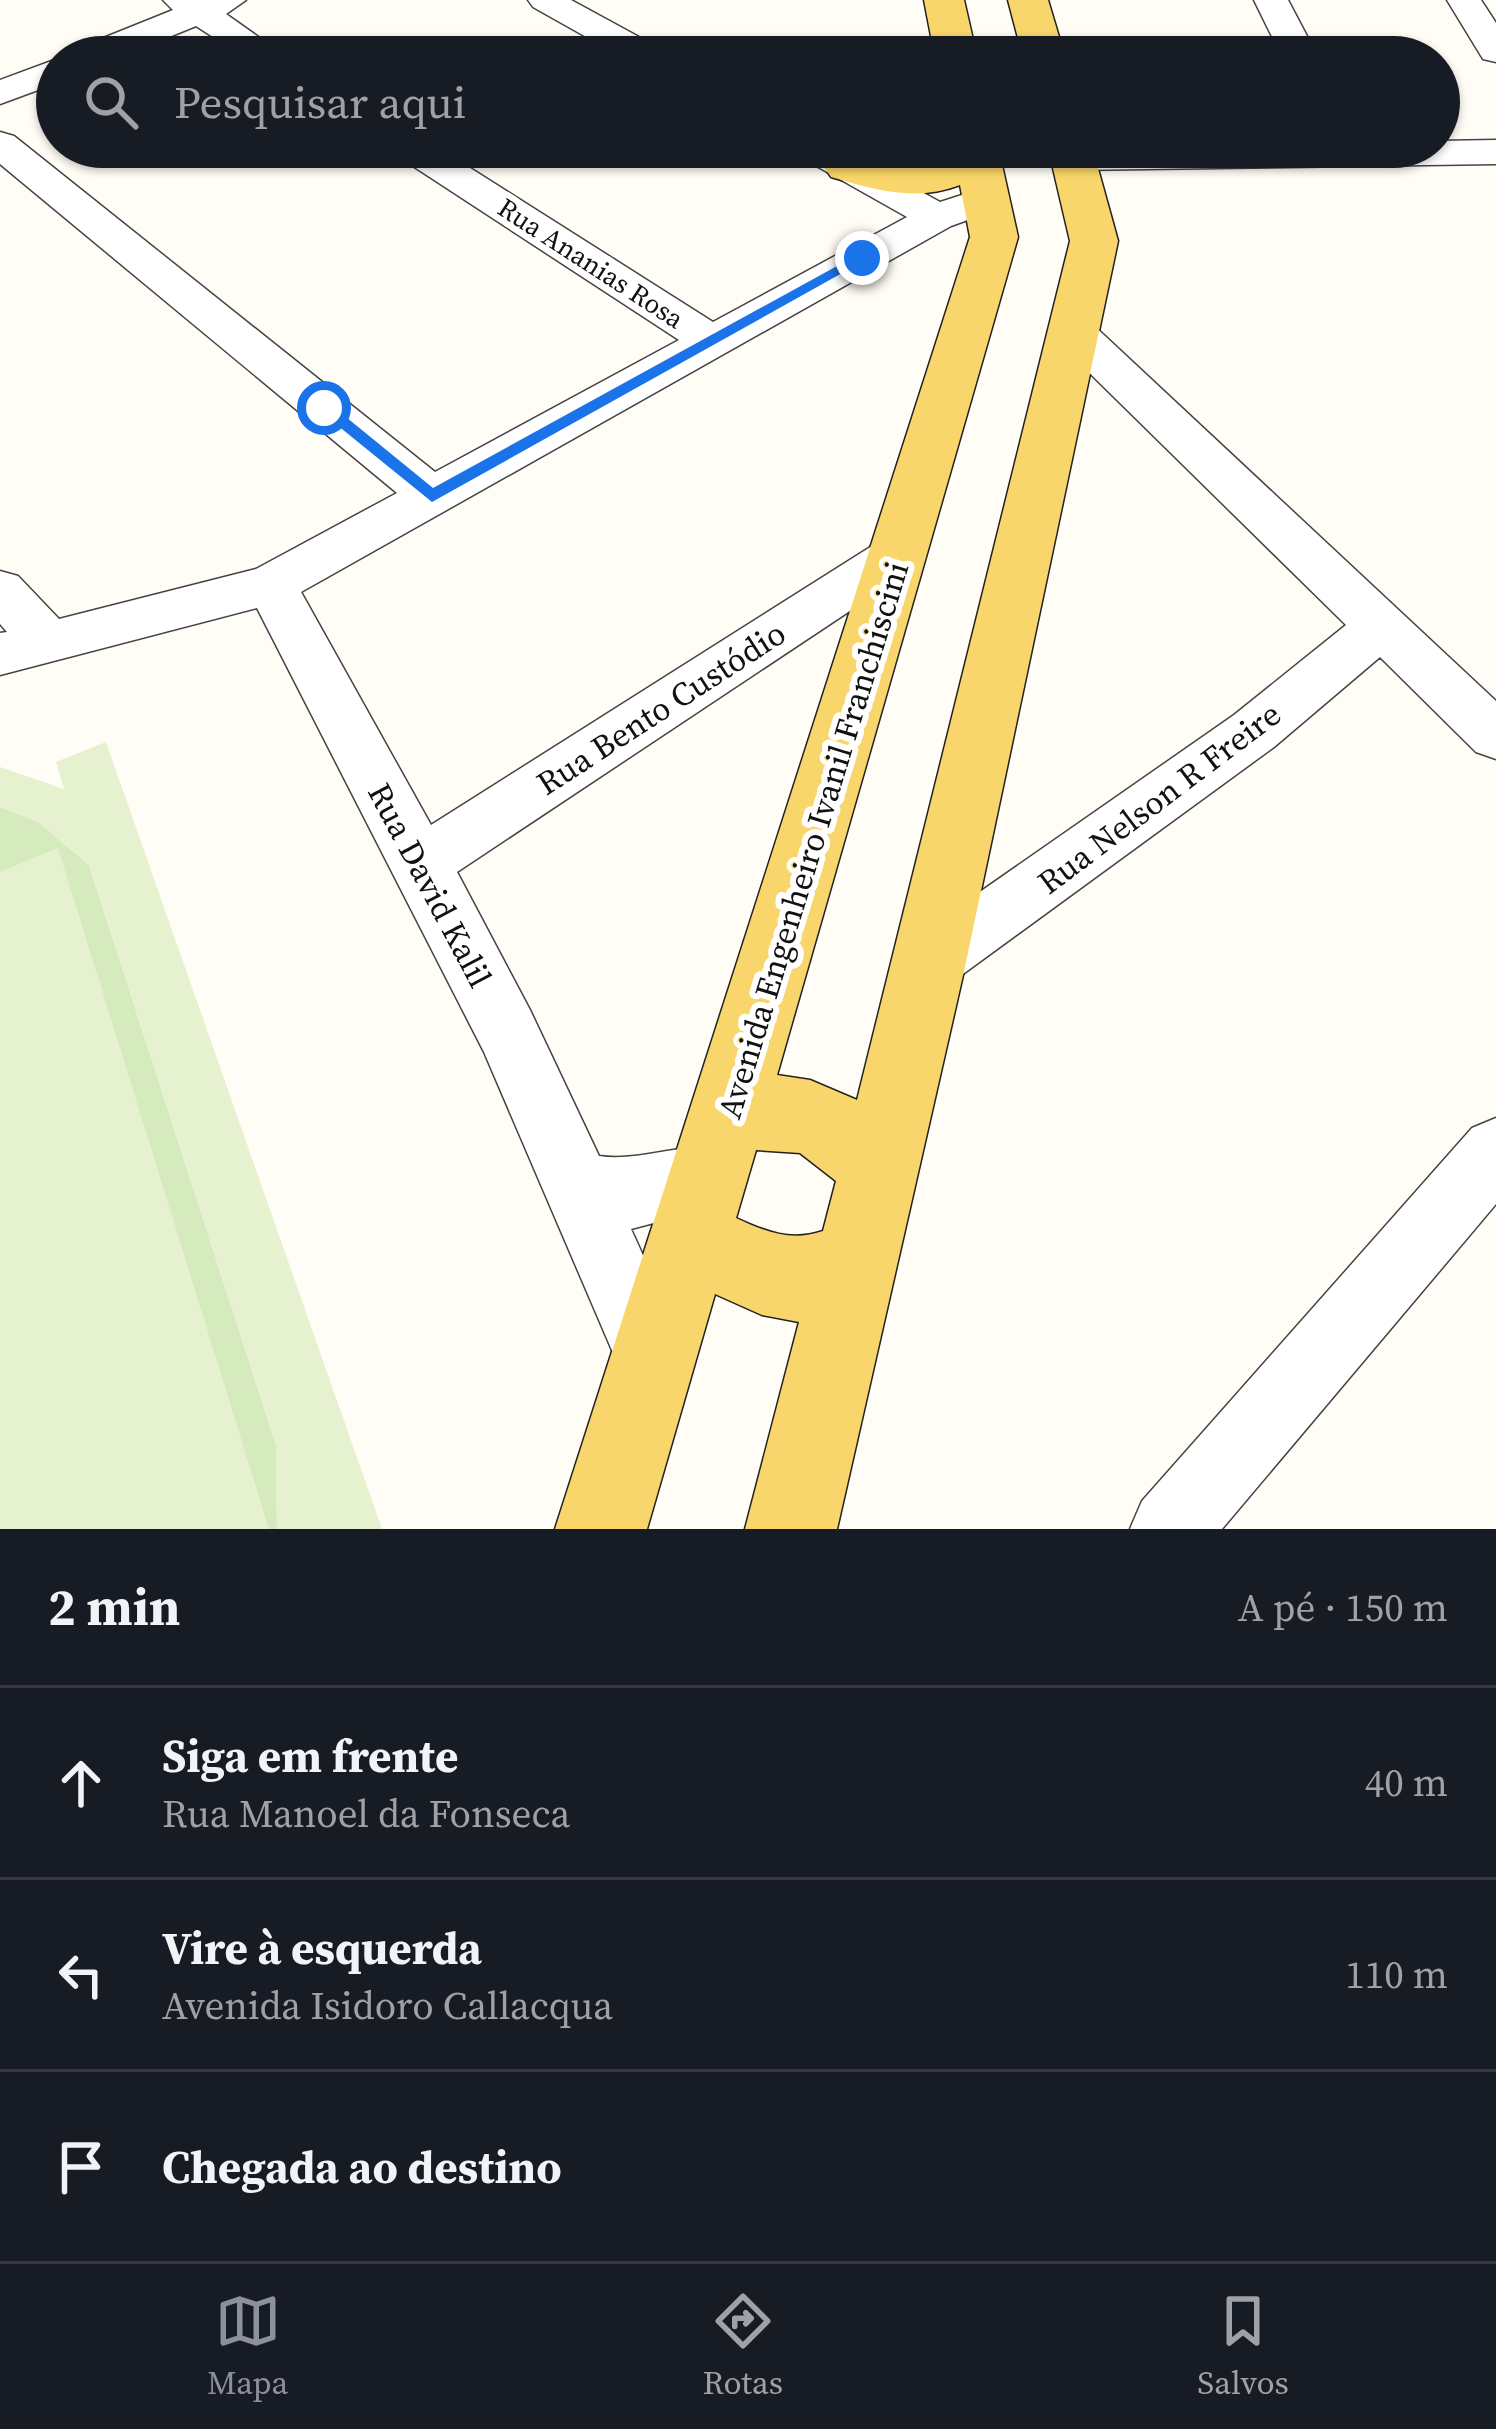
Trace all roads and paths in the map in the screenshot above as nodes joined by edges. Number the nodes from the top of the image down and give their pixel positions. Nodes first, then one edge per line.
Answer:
1 (545, 0) edge
2 (943, 0) edge
3 (1028, 0) edge
4 (1271, 0) edge
5 (1464, 0) edge
6 (203, 4) edge
7 (134, 36) edge
8 (243, 36) edge
9 (610, 36) edge
10 (951, 36) edge
11 (1038, 36) edge
12 (1289, 36) edge
13 (1496, 51) edge
14 (36, 78) edge
15 (0, 93) edge
16 (1496, 132) edge
17 (1460, 133) edge
18 (0, 144) edge
19 (1460, 152) edge
20 (1496, 152) edge
21 (443, 168) edge
22 (859, 168) edge
23 (902, 168) edge
24 (956, 168) edge
25 (1072, 168) edge
26 (1076, 168) edge
27 (968, 178) edge
28 (1073, 332) junction
29 (712, 341) junction
30 (432, 496) junction
31 (901, 552) junction
32 (271, 585) junction
33 (0, 590) edge
34 (1381, 626) junction
35 (24, 648) edge
36 (1496, 736) edge
37 (420, 864) junction
38 (930, 962) junction
39 (1496, 1152) edge
40 (877, 1165) junction
41 (709, 1178) junction
42 (581, 1188) junction
43 (853, 1263) junction
44 (652, 1357) junction
45 (602, 1529) edge
46 (790, 1529) edge
47 (1170, 1529) edge

1 - 9 street
2 - 10 main road
3 - 11 main road
4 - 12 street
5 - 13 street
6 - 7 street
6 - 8 street
14 - 15 street
16 - 17 street
18 - 30 street
19 - 20 street
21 - 29 street, Rua Ananias Rosa
22 - 24 main road
23 - 27 street
25 - 27 main road
26 - 28 main road
27 - 29 street
27 - 31 main road, Avenida Engenheiro Ivanil Franchiscini
28 - 34 street
28 - 38 main road
29 - 30 street
30 - 32 street
31 - 37 street, Rua Bento Custódio
31 - 41 main road, Avenida Engenheiro Ivanil Franchiscini
32 - 35 street
32 - 37 street, Rua David Kalil
33 - 35 street
34 - 36 street
34 - 38 street, Rua Nelson R Freire
37 - 42 street, Rua David Kalil
38 - 40 main road
39 - 47 street
40 - 41 main road
40 - 43 main road
41 - 42 street
41 - 43 main road
41 - 44 main road, Avenida Engenheiro Ivanil Franchiscini
42 - 44 street, Rua David Kalil
43 - 46 main road
44 - 45 main road, Avenida Engenheiro Ivanil Franchiscini

